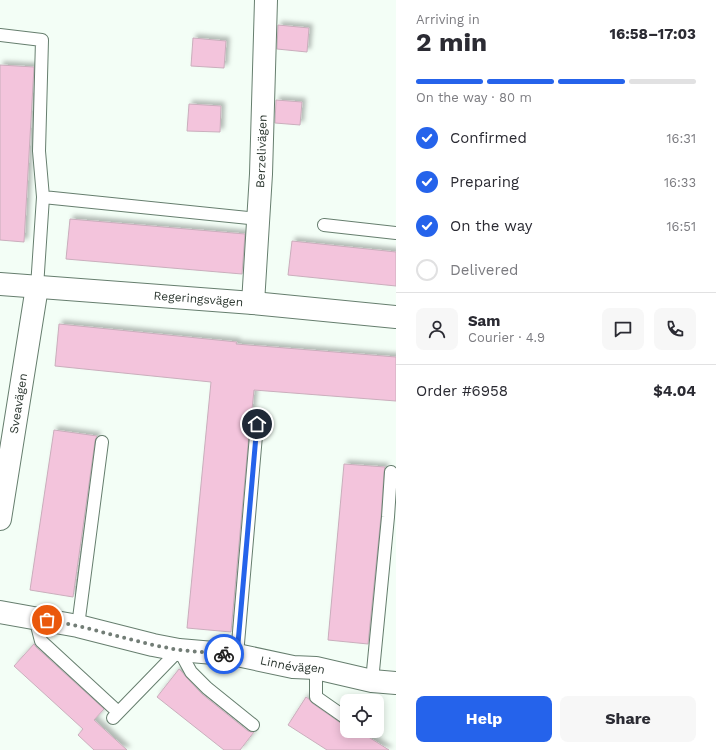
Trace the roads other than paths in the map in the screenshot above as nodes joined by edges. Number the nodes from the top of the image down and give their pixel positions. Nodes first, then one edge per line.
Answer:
1 (266, 0) edge
2 (0, 35) edge
3 (43, 197) junction
4 (259, 219) junction
5 (324, 225) dead end
6 (396, 233) edge
7 (0, 284) edge
8 (37, 287) junction
9 (253, 302) junction
10 (396, 317) edge
11 (257, 424) dead end
12 (102, 442) dead end
13 (391, 472) dead end
14 (0, 519) edge
15 (0, 612) edge
16 (35, 618) junction
17 (78, 626) junction
18 (179, 650) junction
19 (237, 655) junction
20 (316, 668) junction
21 (372, 681) junction
22 (396, 683) edge
23 (340, 714) edge
24 (253, 725) dead end

1 - 4 street, Berzelivägen
2 - 3 lane
3 - 4 lane
3 - 8 lane
4 - 9 street, Berzelivägen
5 - 6 lane
7 - 8 street, Regeringsvägen
8 - 9 street, Regeringsvägen
8 - 14 street, Sveavägen
9 - 10 street, Regeringsvägen
11 - 19 lane
12 - 17 lane
13 - 21 lane
15 - 16 street, Linnévägen
16 - 17 street, Linnévägen
16 - 18 lane
17 - 18 street, Linnévägen
18 - 19 street, Linnévägen
18 - 24 lane
19 - 20 street, Linnévägen
20 - 21 street, Linnévägen
20 - 23 lane
21 - 22 street, Linnévägen

